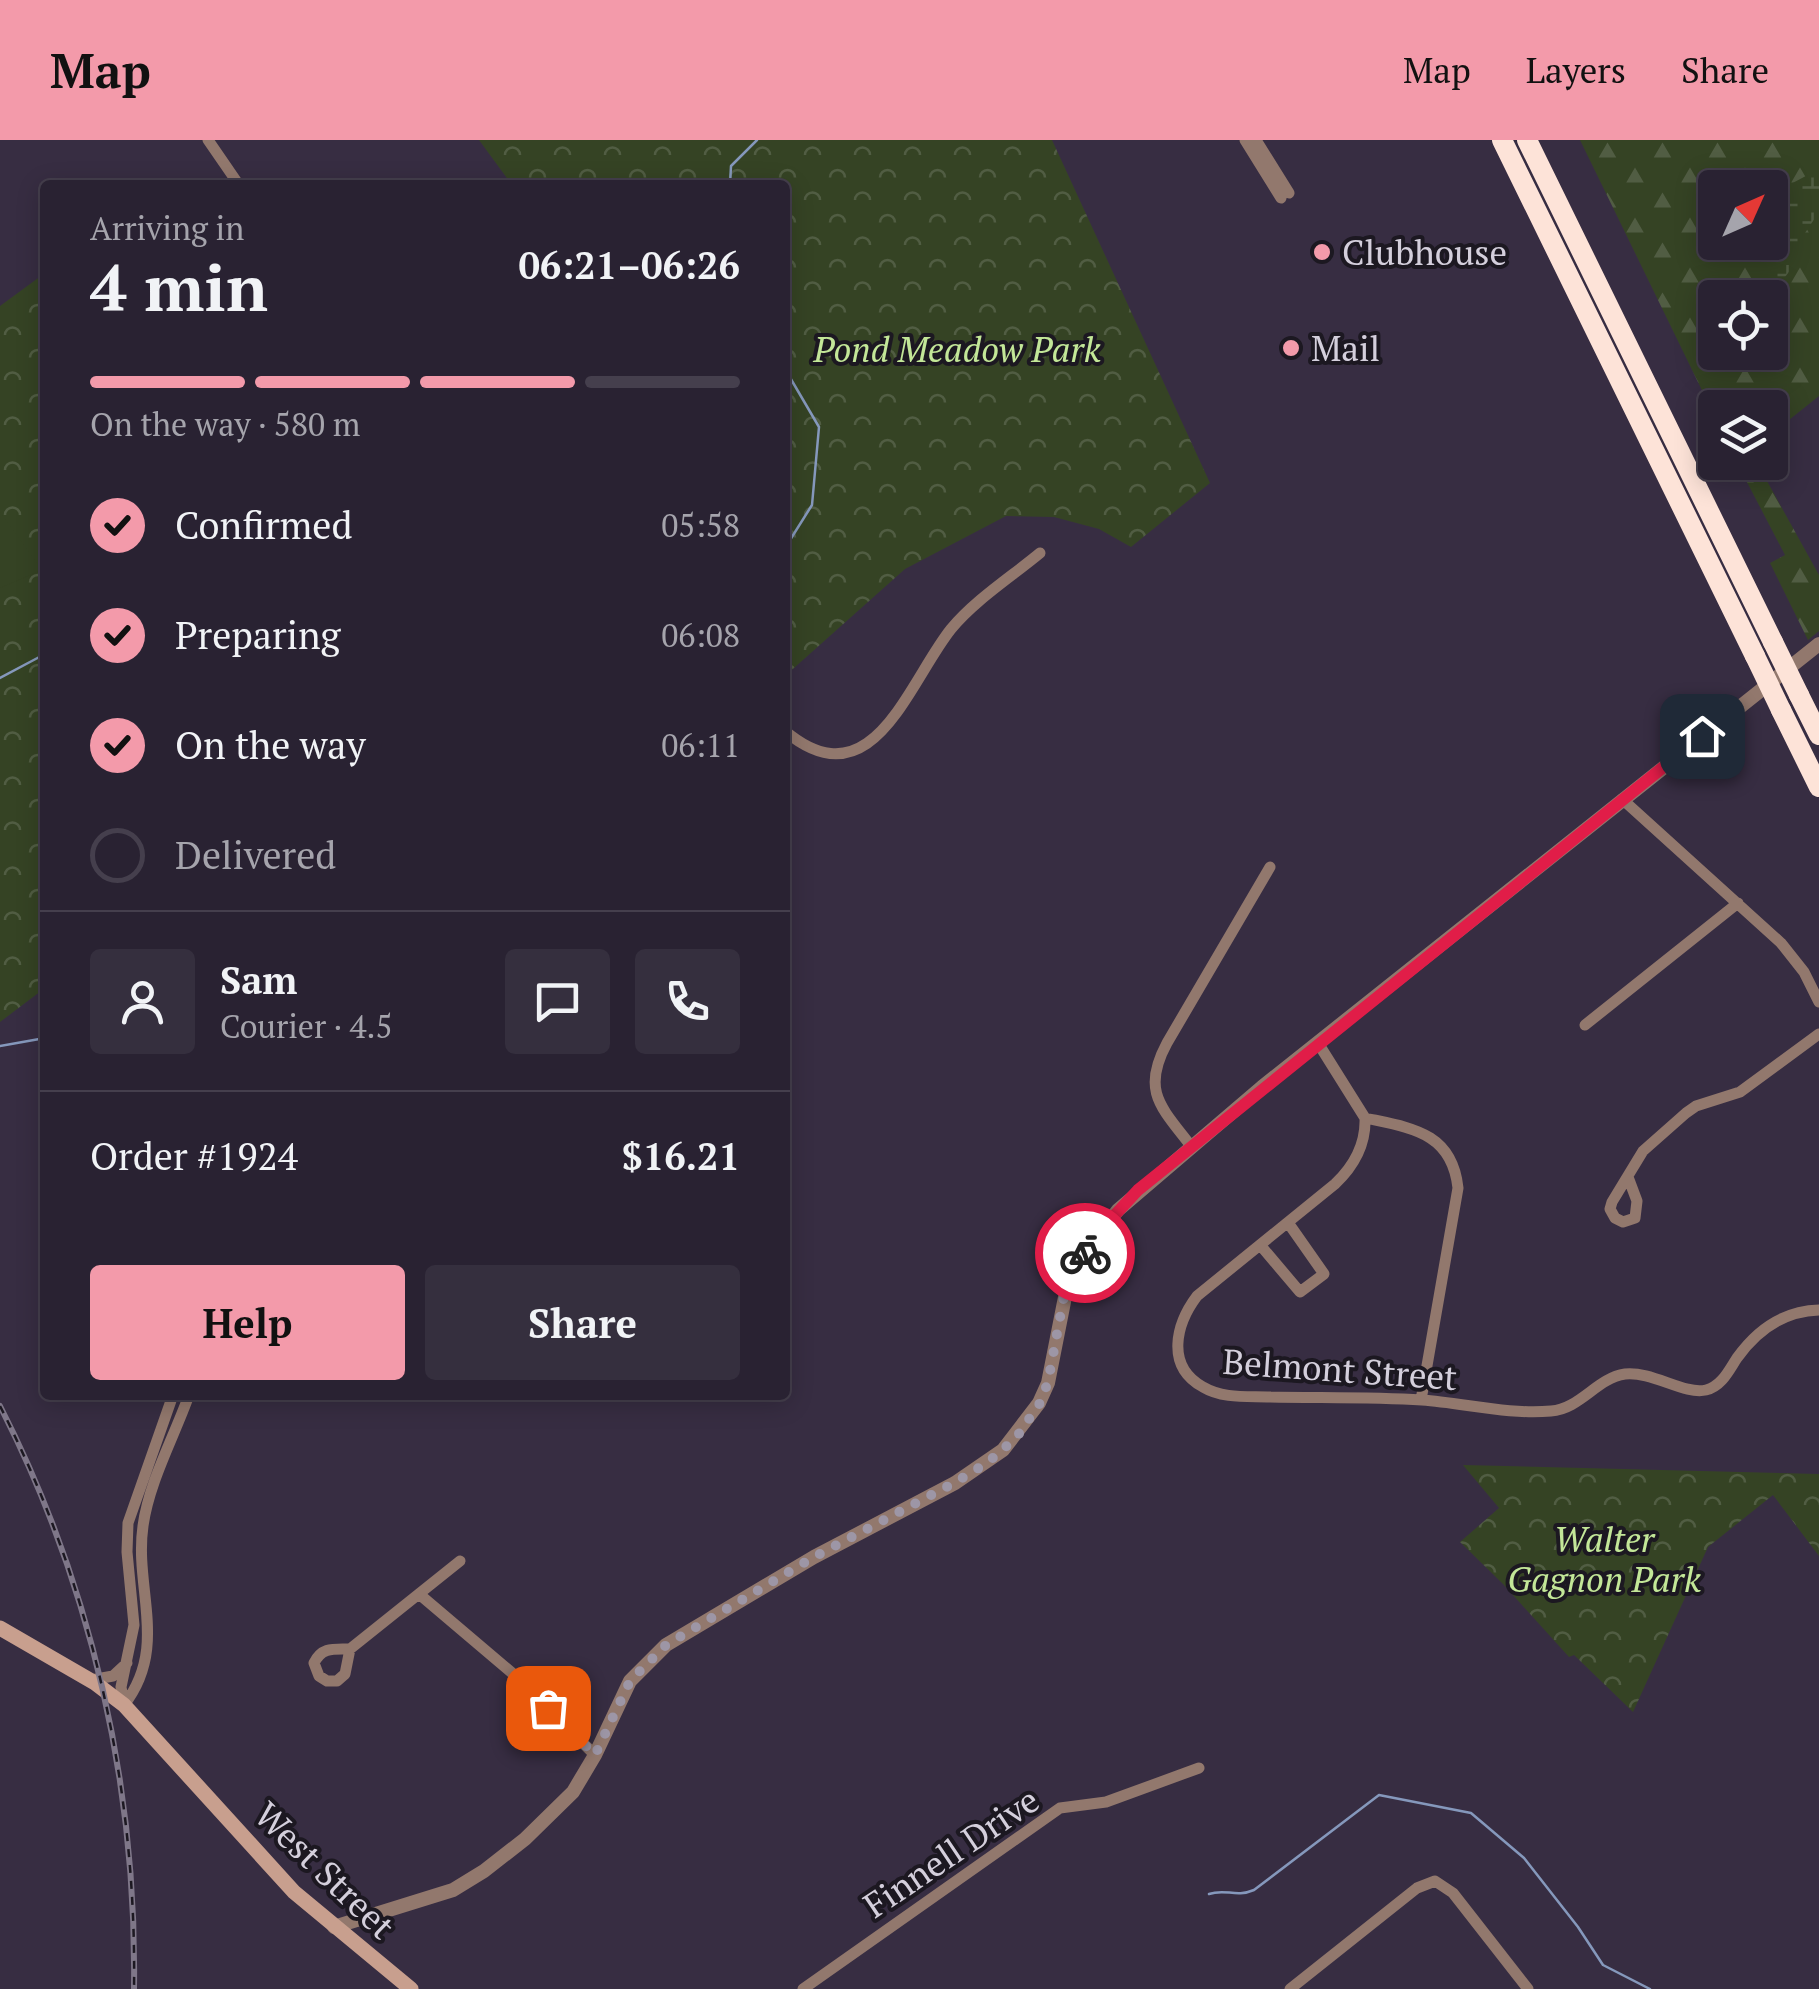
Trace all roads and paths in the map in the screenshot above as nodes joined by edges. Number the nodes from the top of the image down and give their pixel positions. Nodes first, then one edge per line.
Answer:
1 (208, 140) edge
2 (1245, 140) edge
3 (1256, 140) edge
4 (1502, 140) edge
5 (1527, 140) edge
6 (236, 180) edge
7 (1040, 553) dead end
8 (1819, 644) edge
9 (790, 736) edge
10 (1819, 736) edge
11 (1819, 787) edge
12 (1622, 798) junction
13 (1270, 867) dead end
14 (1738, 903) junction
15 (1819, 1002) edge
16 (1585, 1025) dead end
17 (1819, 1034) edge
18 (1318, 1043) junction
19 (1365, 1118) junction
20 (1191, 1146) junction
21 (1628, 1177) dead end
22 (1289, 1224) junction
23 (1261, 1246) junction
24 (1819, 1310) edge
25 (172, 1400) edge
26 (187, 1400) edge
27 (1421, 1400) junction
28 (165, 1417) junction
29 (179, 1422) junction
30 (460, 1561) dead end
31 (419, 1594) junction
32 (147, 1599) junction
33 (132, 1601) junction
34 (134, 1626) junction
35 (149, 1626) junction
36 (0, 1628) edge
37 (350, 1649) dead end
38 (129, 1660) junction
39 (86, 1678) junction
40 (124, 1705) junction
41 (595, 1755) junction
42 (1199, 1768) dead end
43 (334, 1927) junction
44 (411, 1989) edge
45 (803, 1989) edge
46 (1290, 1989) edge
47 (1528, 1989) edge

1 - 6 street
2 - 3 street
4 - 11 highway, bridge
5 - 10 highway, bridge
7 - 9 street
8 - 12 street
12 - 14 street
12 - 18 street
13 - 20 street
14 - 15 street
14 - 16 street
17 - 21 street
18 - 19 street
18 - 20 street
19 - 22 street, Belmont Street
19 - 27 street
20 - 41 street
22 - 23 street, Belmont Street
22 - 23 street
23 - 27 street, Belmont Street
24 - 27 street, Belmont Street
25 - 28 street
26 - 29 street
28 - 29 street
28 - 33 street
29 - 32 street
30 - 31 street
31 - 37 street
31 - 41 street
32 - 33 street
32 - 35 street
33 - 34 street
34 - 35 street
34 - 38 street
35 - 40 street
36 - 39 main road, West Street
38 - 39 street
38 - 40 street
39 - 40 main road, West Street
40 - 43 main road, West Street
41 - 43 street
42 - 45 street, Finnell Drive
43 - 44 main road, West Street
46 - 47 street

